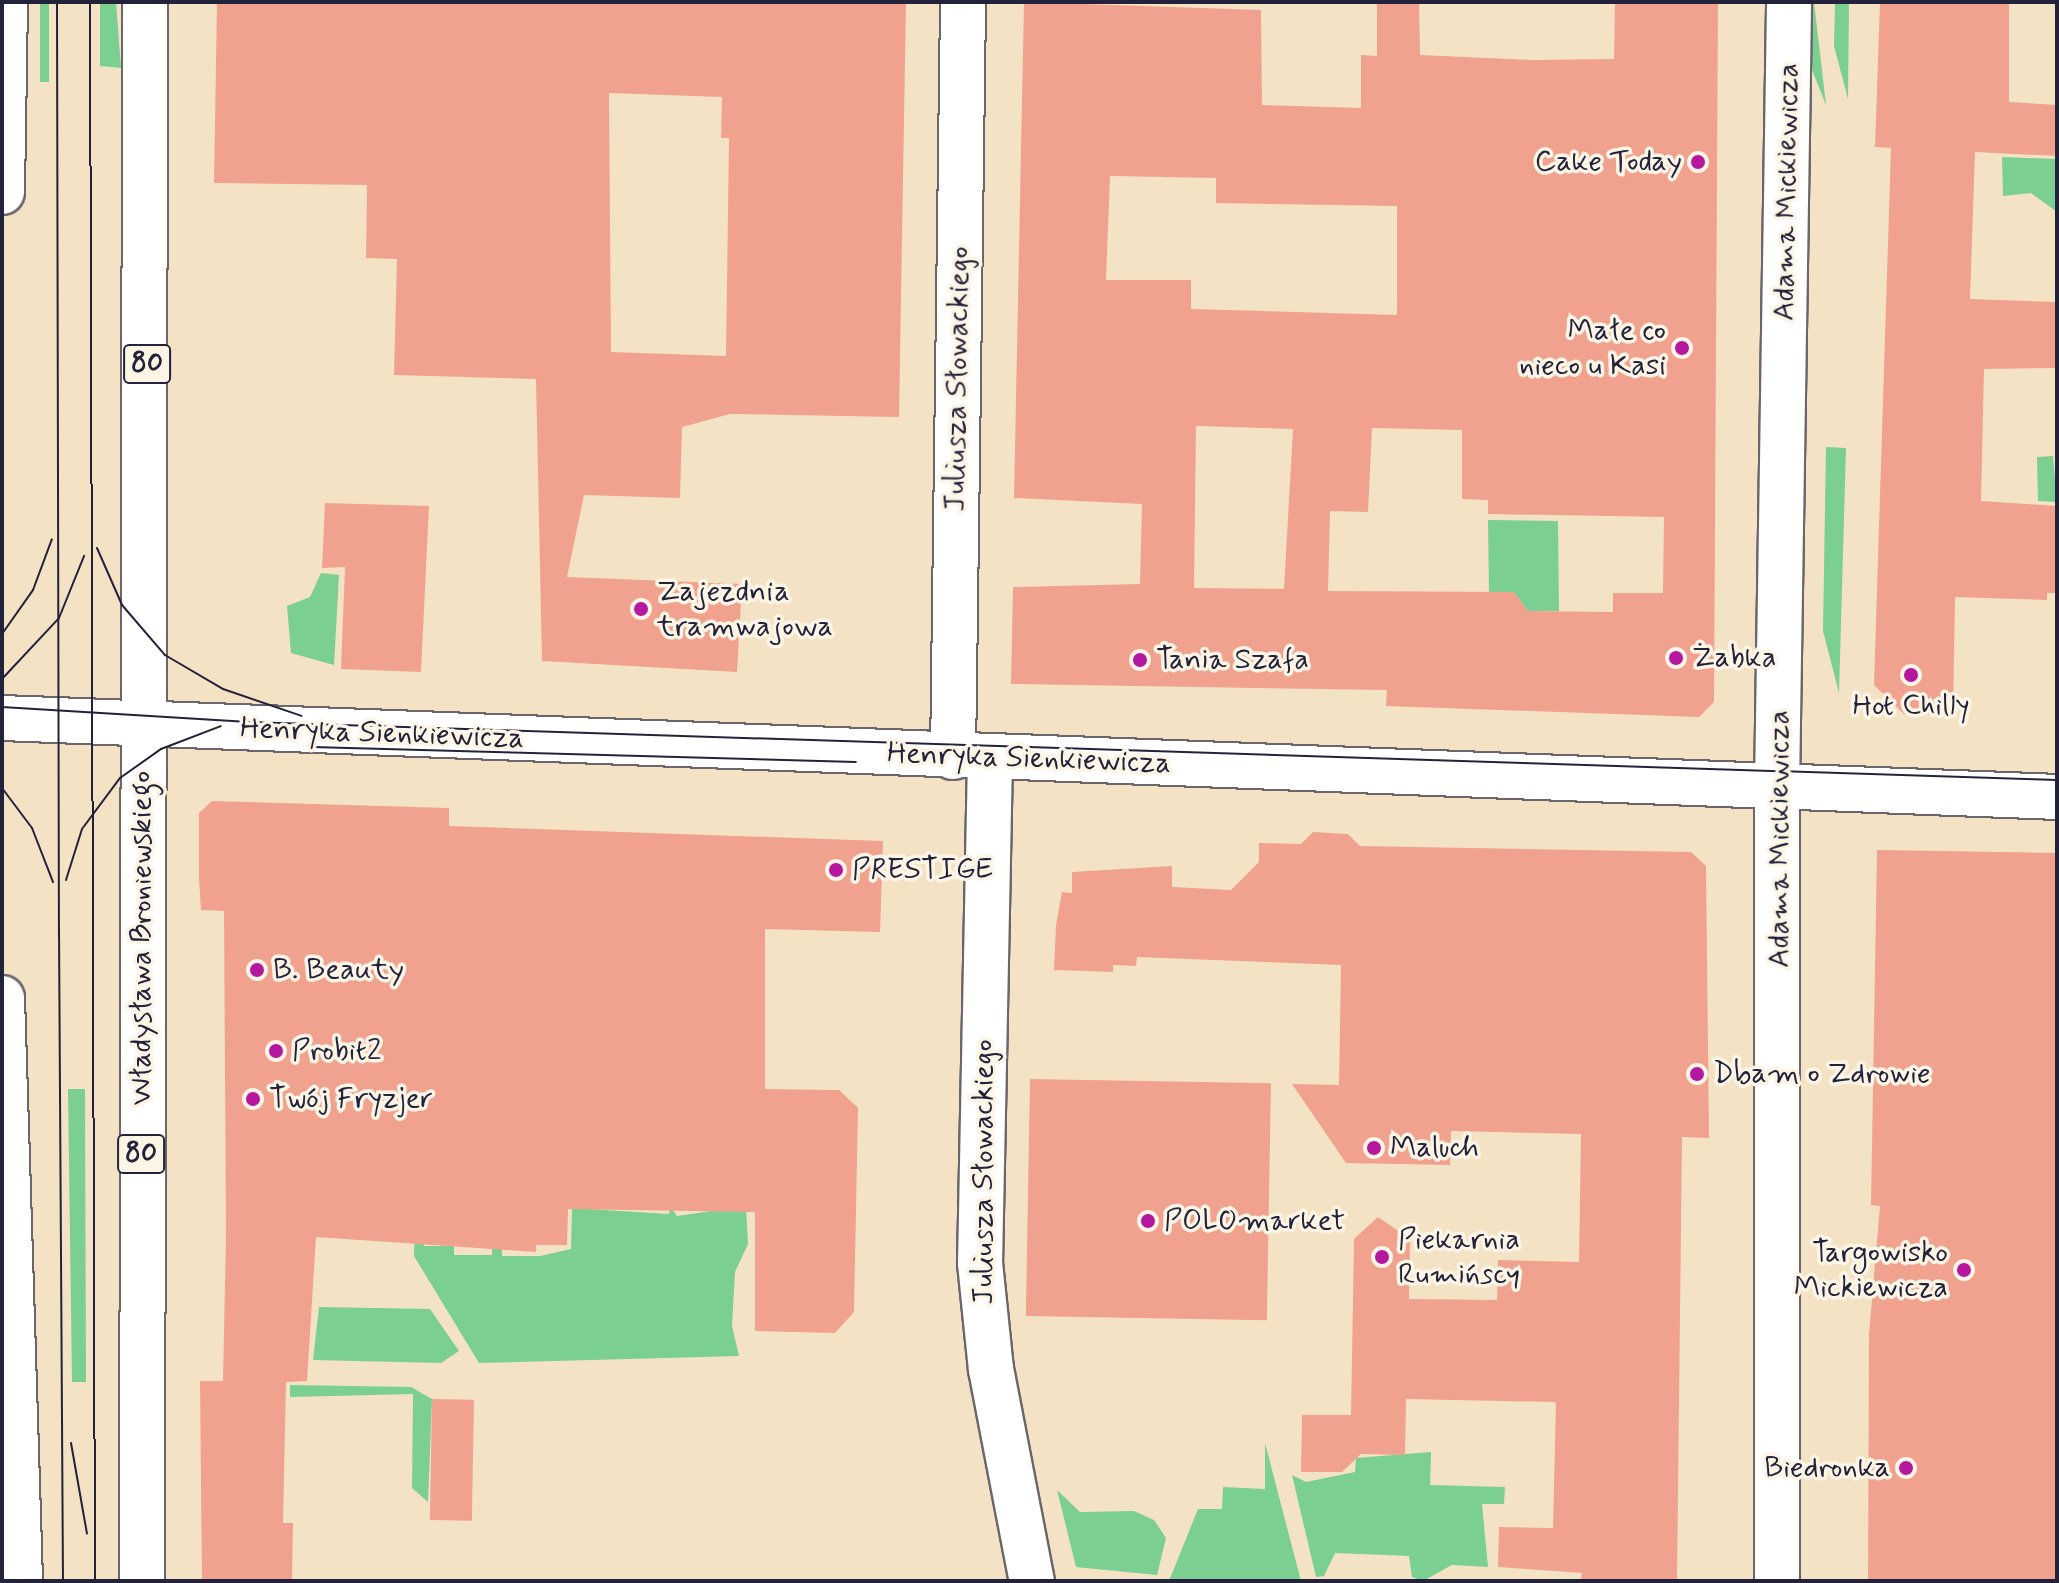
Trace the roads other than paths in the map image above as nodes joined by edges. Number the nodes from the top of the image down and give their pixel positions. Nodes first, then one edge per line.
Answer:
1 (5, 2) edge
2 (145, 2) edge
3 (963, 2) edge
4 (1789, 2) edge
5 (2, 192) edge
6 (2, 718) edge
7 (143, 726) junction
8 (972, 757) junction
9 (1777, 787) junction
10 (2057, 797) edge
11 (2, 998) edge
12 (20, 1530) junction
13 (2, 1570) edge
14 (20, 1581) edge
15 (142, 1581) edge
16 (1032, 1581) edge
17 (1777, 1581) edge

1 - 5 street
2 - 7 street, 80
3 - 8 street, Juliusza Słowackiego
4 - 9 street, Adama Mickiewicza
6 - 7 street, Henryka Sienkiewicza
7 - 8 street, Henryka Sienkiewicza
7 - 15 street, Władysława Broniewskiego / 80
8 - 9 street, Henryka Sienkiewicza
8 - 16 street, Juliusza Słowackiego
9 - 10 street, Henryka Sienkiewicza
9 - 17 street, Adama Mickiewicza
11 - 12 street
12 - 13 street
12 - 14 street

